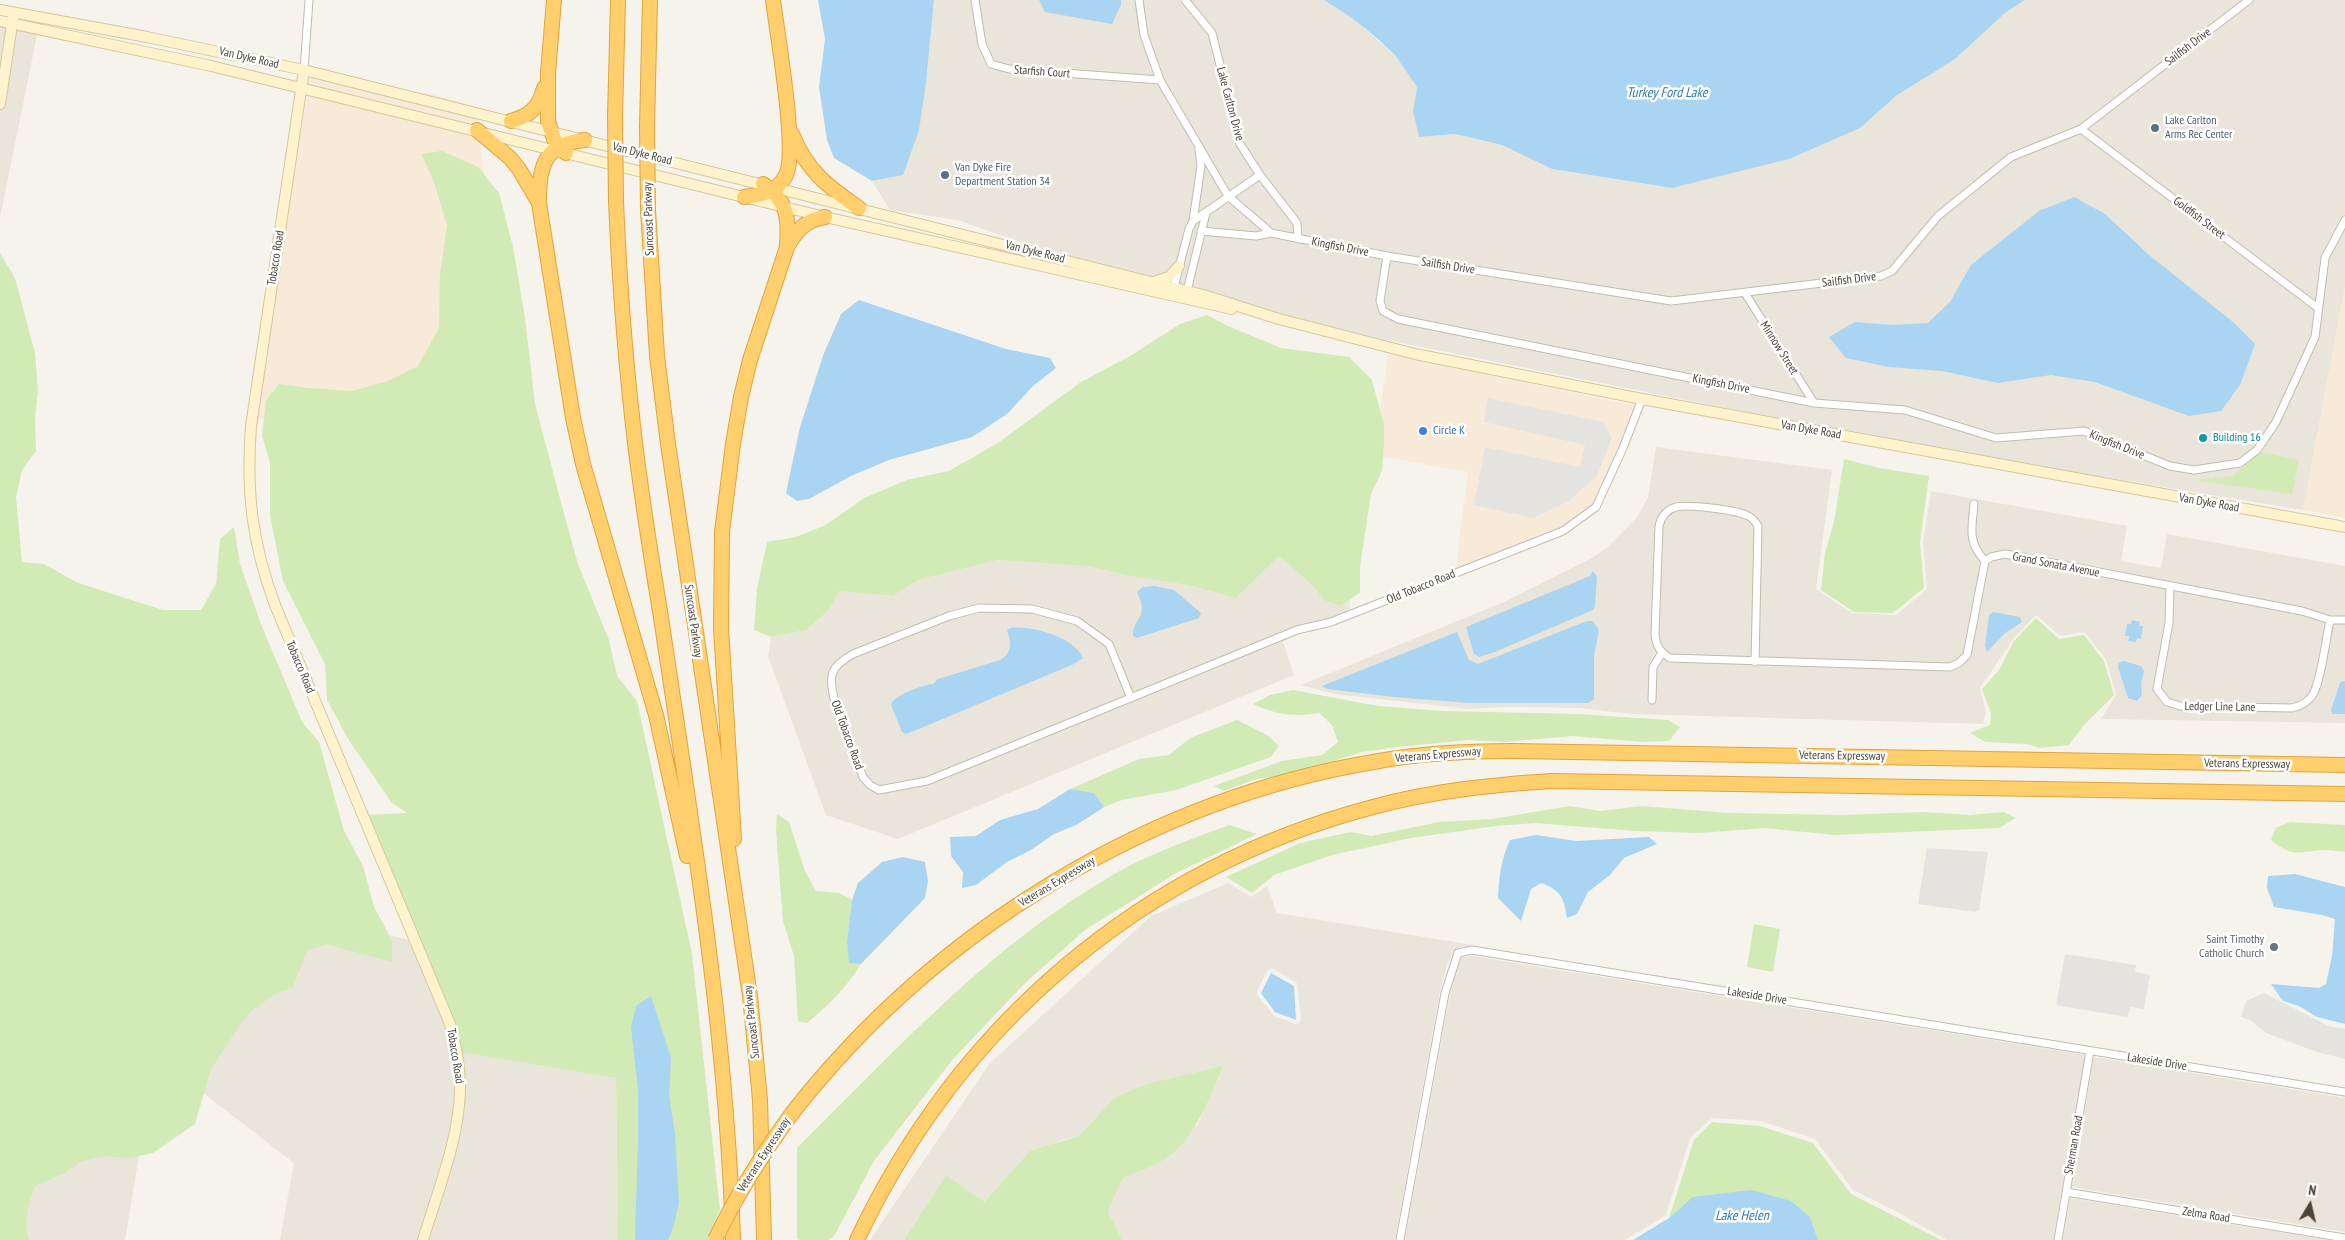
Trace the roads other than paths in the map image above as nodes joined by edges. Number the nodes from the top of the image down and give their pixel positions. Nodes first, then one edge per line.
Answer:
1 (309, 0) edge
2 (554, 0) edge
3 (618, 0) edge
4 (650, 0) edge
5 (773, 0) edge
6 (975, 0) edge
7 (1139, 0) edge
8 (1185, 0) edge
9 (2249, 0) edge
10 (0, 10) edge
11 (13, 18) junction
12 (0, 21) edge
13 (32, 26) junction
14 (8, 48) junction
15 (304, 70) junction
16 (548, 73) junction
17 (1160, 80) junction
18 (302, 88) junction
19 (0, 104) edge
20 (511, 121) junction
21 (789, 126) junction
22 (2081, 129) junction
23 (477, 130) junction
24 (550, 131) junction
25 (585, 140) junction
26 (1199, 147) junction
27 (560, 150) junction
28 (1260, 175) junction
29 (770, 187) junction
30 (1228, 196) junction
31 (744, 197) junction
32 (539, 203) junction
33 (784, 207) junction
34 (859, 208) junction
35 (1206, 213) junction
36 (824, 217) junction
37 (2345, 220) edge
38 (1193, 221) junction
39 (1201, 231) junction
40 (1271, 234) junction
41 (1298, 239) junction
42 (787, 247) junction
43 (1387, 256) junction
44 (1179, 266) junction
45 (1153, 282) junction
46 (1174, 287) junction
47 (1187, 291) junction
48 (1745, 293) junction
49 (1177, 298) junction
50 (2318, 308) junction
51 (1279, 319) junction
52 (1642, 399) junction
53 (1814, 403) junction
54 (1974, 504) dead end
55 (2345, 527) edge
56 (1985, 561) junction
57 (2170, 587) junction
58 (2330, 620) junction
59 (2345, 620) edge
60 (1662, 653) junction
61 (1755, 662) junction
62 (1131, 698) junction
63 (1652, 700) dead end
64 (2345, 765) edge
65 (2345, 794) edge
66 (739, 910) junction
67 (706, 938) junction
68 (2090, 1051) junction
69 (2345, 1092) edge
70 (2066, 1192) junction
71 (2345, 1238) edge
72 (423, 1240) edge
73 (715, 1240) edge
74 (733, 1240) edge
75 (764, 1240) edge
76 (857, 1240) edge
77 (1400, 1240) edge
78 (2058, 1240) edge

1 - 15 street
2 - 16 highway
3 - 67 highway, bridge
4 - 66 highway, Suncoast Parkway, bridge
5 - 21 highway
6 - 17 street, Starfish Court
7 - 17 street
8 - 28 street, Lake Carlton Drive
9 - 22 street, Sailfish Drive
10 - 11 main road, Van Dyke Road
11 - 12 main road, Van Dyke Road
11 - 13 main road, Van Dyke Road
11 - 14 main road
11 - 15 main road, Van Dyke Road
13 - 14 main road
13 - 18 main road, Van Dyke Road
14 - 19 main road
15 - 18 main road, Tobacco Road
15 - 20 main road, Van Dyke Road
16 - 20 highway
16 - 24 highway
17 - 26 street
18 - 23 main road, Van Dyke Road
18 - 72 main road, Tobacco Road
20 - 24 main road, Van Dyke Road
21 - 29 highway
21 - 34 highway
22 - 48 street, Sailfish Drive
22 - 50 street, Goldfish Street
23 - 27 main road, Van Dyke Road
23 - 32 highway
24 - 25 main road, Van Dyke Road
24 - 27 highway
25 - 27 highway
25 - 29 main road, Van Dyke Road
26 - 30 street
26 - 38 street
27 - 31 main road, Van Dyke Road
27 - 32 highway
28 - 30 street
28 - 41 street, Lake Carlton Drive
29 - 31 highway
29 - 33 highway
29 - 34 main road, Van Dyke Road
30 - 35 street
30 - 40 street
31 - 33 main road, Van Dyke Road
32 - 67 highway
33 - 36 main road, Van Dyke Road
33 - 42 highway
34 - 45 main road, Van Dyke Road
35 - 38 street
35 - 39 street
36 - 42 highway
36 - 49 main road, Van Dyke Road
37 - 50 street
38 - 44 street
39 - 40 street, Kingfish Drive
39 - 47 street
40 - 41 street, Kingfish Drive
41 - 43 street, Kingfish Drive
42 - 66 highway
43 - 48 street, Sailfish Drive
43 - 53 street, Kingfish Drive
44 - 45 main road
44 - 46 street
45 - 46 main road, Van Dyke Road
46 - 47 main road, Van Dyke Road
46 - 49 street
47 - 49 street
47 - 51 main road, Van Dyke Road
48 - 53 street, Minnow Street
49 - 51 main road, Van Dyke Road
50 - 53 street, Kingfish Drive
51 - 52 main road, Van Dyke Road
52 - 55 main road, Van Dyke Road
52 - 62 street, Old Tobacco Road
54 - 56 street
56 - 57 street, Grand Sonata Avenue
56 - 61 street
57 - 58 street, Grand Sonata Avenue
57 - 58 street, Ledger Line Lane
58 - 59 street, Grand Sonata Avenue
60 - 61 street
60 - 61 street
60 - 63 street
62 - 62 street, Old Tobacco Road
64 - 73 highway, Veterans Expressway, bridge
65 - 76 highway
66 - 75 highway, Suncoast Parkway
67 - 74 highway
68 - 69 street, Lakeside Drive
68 - 70 street, Sherman Road
68 - 77 street, Lakeside Drive
70 - 71 street, Zelma Road
70 - 78 street, Sherman Road

